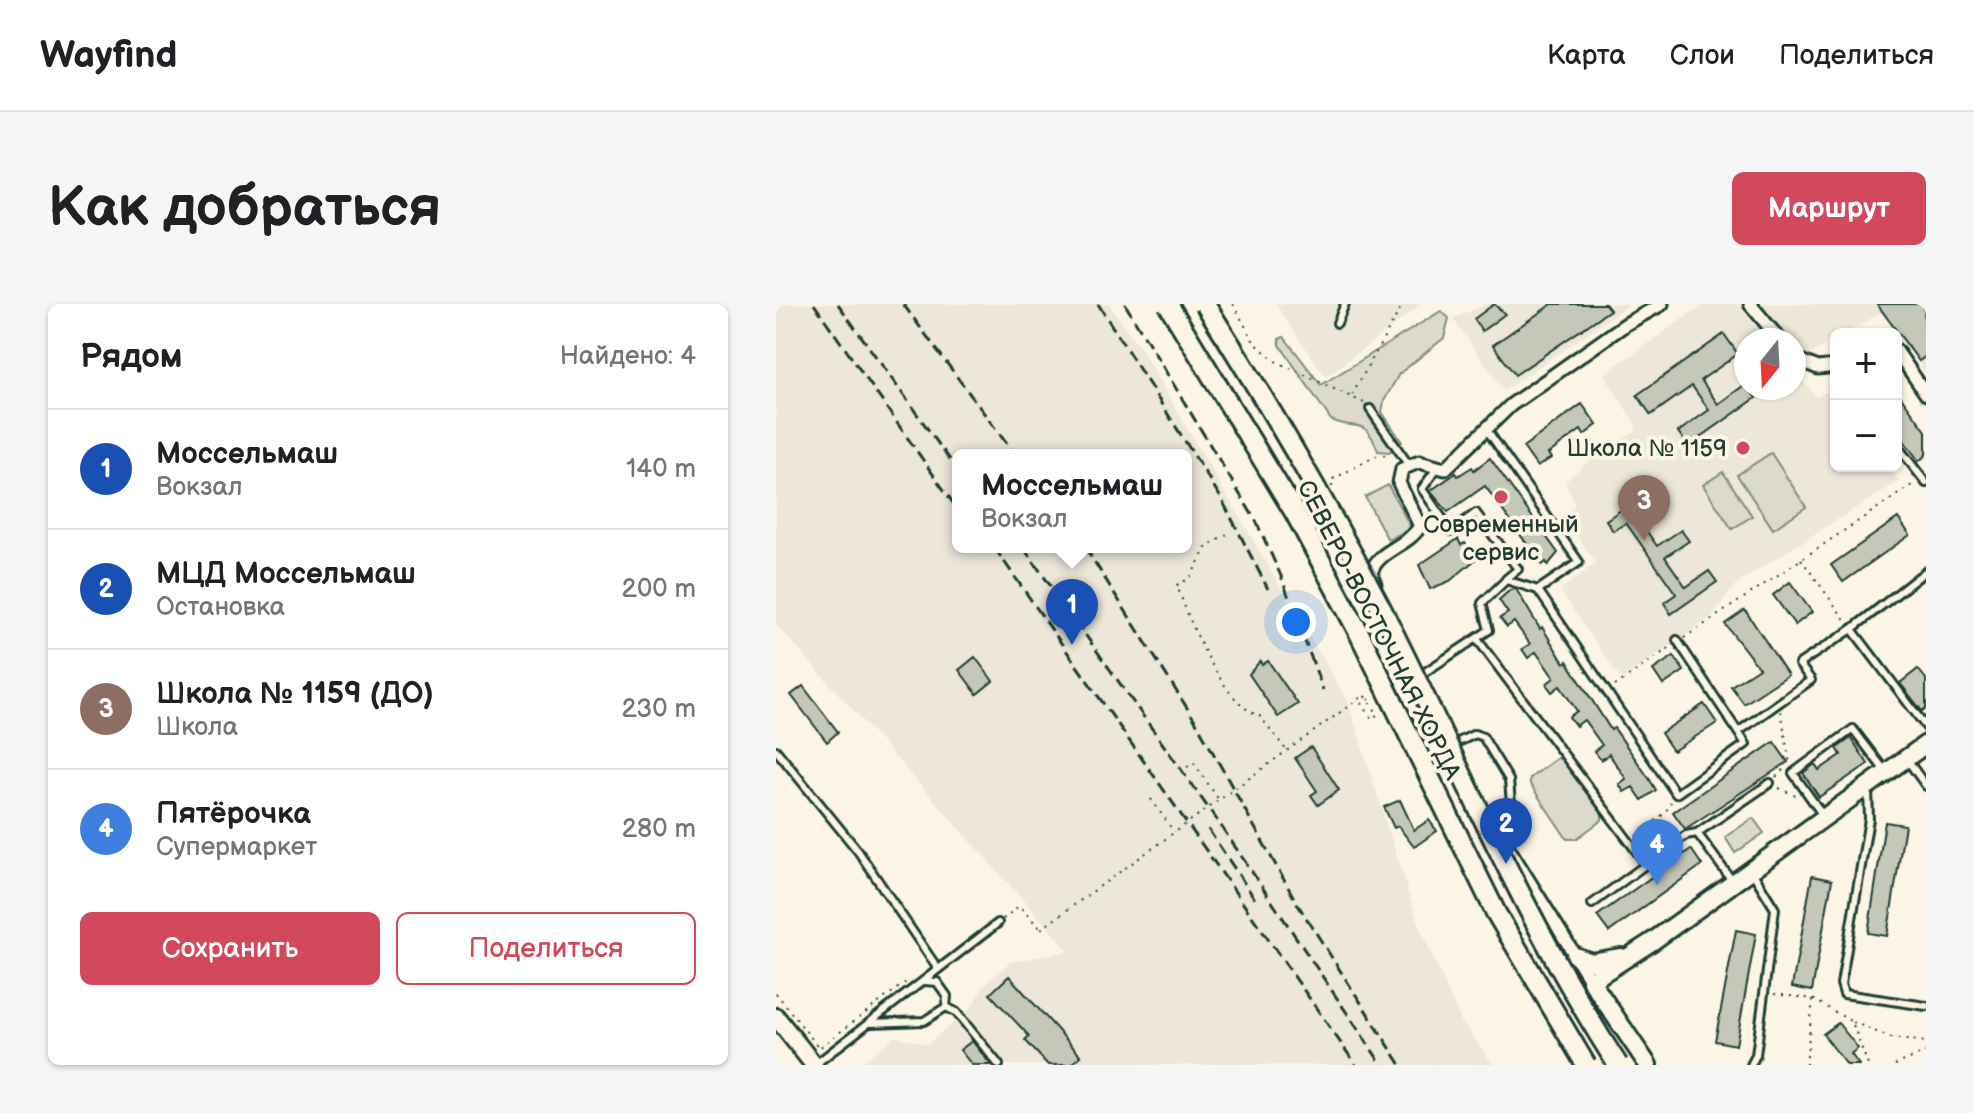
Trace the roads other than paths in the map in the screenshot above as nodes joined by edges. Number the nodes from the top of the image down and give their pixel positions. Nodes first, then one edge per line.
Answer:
1 (1168, 304) edge
2 (1205, 304) edge
3 (1345, 304) edge
4 (1662, 304) edge
5 (1750, 304) edge
6 (1337, 323) dead end
7 (1770, 328) edge
8 (1902, 359) edge
9 (1806, 363) edge
10 (1830, 367) edge
11 (1926, 394) edge
12 (1368, 407) road end
13 (1487, 430) junction
14 (1902, 451) edge
15 (1408, 464) junction
16 (1437, 468) junction
17 (1925, 478) edge
18 (1926, 571) edge
19 (1506, 580) junction
20 (1538, 590) junction
21 (1852, 629) junction
22 (1477, 639) junction
23 (1678, 641) road end
24 (1420, 677) junction
25 (1926, 727) edge
26 (1738, 732) junction
27 (1926, 744) edge
28 (1452, 745) junction
29 (776, 750) edge
30 (1906, 758) junction
31 (1886, 773) junction
32 (1770, 783) road end
33 (1868, 786) junction
34 (1926, 786) edge
35 (1821, 812) junction
36 (1494, 824) junction
37 (1697, 833) junction
38 (1646, 864) junction
39 (1751, 870) junction
40 (1734, 883) junction
41 (1592, 904) dead end
42 (1001, 921) road end
43 (1575, 956) junction
44 (1631, 956) junction
45 (938, 969) junction
46 (923, 981) junction
47 (1591, 981) junction
48 (1926, 1006) edge
49 (946, 1007) junction
50 (776, 1017) edge
51 (868, 1023) junction
52 (814, 1065) edge
53 (999, 1065) edge
54 (1586, 1065) edge
55 (1618, 1065) edge
56 (1648, 1065) edge
57 (1751, 1065) edge

1 - 54 main road, СЕВЕРО-ВОСТОЧНАЯ ХОРДА, bridge
2 - 55 main road, СЕВЕРО-ВОСТОЧНАЯ ХОРДА, bridge
3 - 6 lane
4 - 13 street
5 - 7 street
8 - 11 street
9 - 10 street
12 - 15 lane
13 - 16 street
13 - 20 lane
14 - 17 lane
15 - 16 street
15 - 24 street
16 - 19 lane
18 - 21 lane
19 - 20 lane
19 - 22 lane
20 - 26 lane
21 - 25 lane
21 - 26 lane
22 - 24 lane
22 - 38 lane
23 - 26 lane
24 - 28 street
27 - 30 street
28 - 36 street
28 - 36 lane
29 - 45 lane
30 - 31 street
30 - 34 lane
31 - 33 street
31 - 35 lane
32 - 37 lane
33 - 35 street
33 - 48 lane
35 - 39 street
36 - 43 street
37 - 38 lane
37 - 40 lane
38 - 41 lane
39 - 40 street
39 - 57 lane
40 - 44 street
42 - 45 lane
43 - 44 street
43 - 47 street
44 - 47 street
45 - 46 lane
46 - 49 lane
46 - 51 lane
47 - 56 street
49 - 51 lane
49 - 53 lane
50 - 52 street
51 - 52 lane

